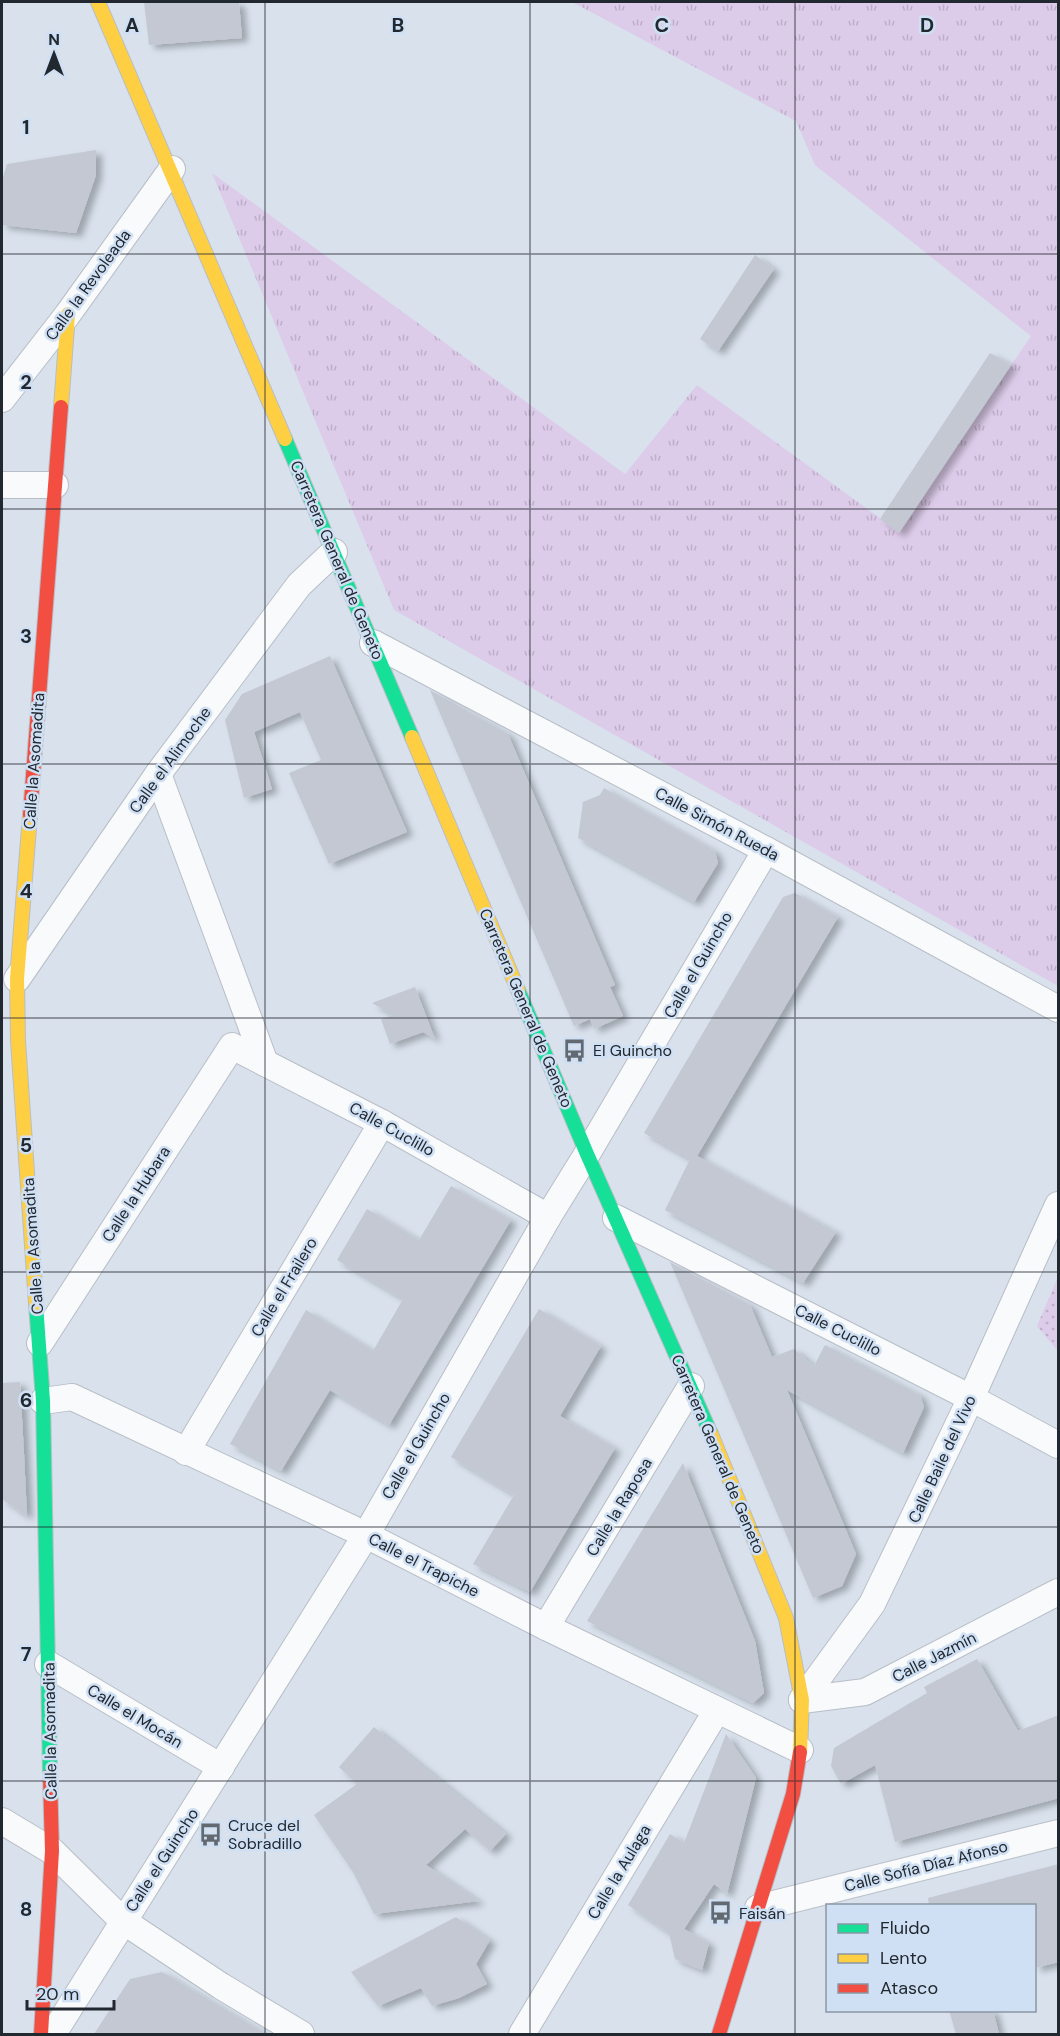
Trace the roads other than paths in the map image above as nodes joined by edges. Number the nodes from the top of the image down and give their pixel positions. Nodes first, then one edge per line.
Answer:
1 (98, 2) edge
2 (172, 169) junction
3 (68, 314) junction
4 (2, 399) edge
5 (2, 485) edge
6 (55, 485) junction
7 (334, 552) junction
8 (373, 643) junction
9 (158, 774) junction
10 (766, 850) junction
11 (17, 978) junction
12 (1059, 1009) edge
13 (232, 1046) joint
14 (265, 1063) junction
15 (382, 1123) junction
16 (587, 1154) junction
17 (1059, 1204) edge
18 (548, 1217) junction
19 (616, 1218) junction
20 (40, 1343) junction
21 (691, 1386) junction
22 (971, 1398) junction
23 (43, 1401) junction
24 (1059, 1445) edge
25 (186, 1452) junction
26 (366, 1535) junction
27 (1059, 1592) edge
28 (546, 1627) junction
29 (48, 1664) junction
30 (802, 1700) junction
31 (717, 1710) junction
32 (800, 1750) junction
33 (221, 1767) junction
34 (2, 1821) edge
35 (1059, 1833) edge
36 (52, 1851) junction
37 (758, 1908) junction
38 (123, 1921) junction
39 (41, 2034) edge
40 (53, 2034) edge
41 (301, 2034) edge
42 (522, 2034) edge
43 (719, 2034) edge

1 - 2 main road, Carretera General de Geneto
2 - 3 street, Calle la Revoleada
2 - 7 main road, Carretera General de Geneto
3 - 4 street, Calle la Revoleada
3 - 6 main road, Calle la Asomadita
5 - 6 street
6 - 11 main road, Calle la Asomadita
7 - 8 main road, Carretera General de Geneto
7 - 9 street, Calle el Alimoche
8 - 10 street, Calle Simón Rueda
8 - 16 main road, Carretera General de Geneto
9 - 11 street, Calle el Alimoche
9 - 14 street
10 - 12 street, Calle Simón Rueda
10 - 16 street, Calle el Guincho
11 - 20 main road, Calle la Asomadita
13 - 14 street, Calle Cuclillo
13 - 20 street, Calle la Hubara
14 - 15 street, Calle Cuclillo
15 - 18 street, Calle Cuclillo
15 - 25 street, Calle el Frailero
16 - 18 street, Calle el Guincho
16 - 19 main road, Carretera General de Geneto
17 - 22 street, Calle Baile del Vivo
18 - 26 street, Calle el Guincho
19 - 21 main road, Carretera General de Geneto
19 - 22 street, Calle Cuclillo
20 - 23 main road, Calle la Asomadita
21 - 28 street, Calle la Raposa
21 - 30 main road, Carretera General de Geneto
22 - 24 street, Calle Cuclillo
22 - 30 street, Calle Baile del Vivo
23 - 25 street, Calle el Trapiche
23 - 29 main road, Calle la Asomadita
25 - 26 street, Calle el Trapiche
26 - 28 street, Calle el Trapiche
26 - 33 street, Calle el Guincho
27 - 30 street, Calle Jazmín
28 - 31 street, Calle el Trapiche
29 - 33 street, Calle el Mocán
29 - 36 main road, Calle la Asomadita
30 - 32 main road, Carretera General de Geneto
31 - 32 street, Calle el Trapiche
31 - 42 street, Calle la Aulaga
32 - 37 main road, Carretera General de Geneto
33 - 38 street, Calle el Guincho
34 - 36 street
35 - 37 street, Calle Sofía Díaz Afonso
36 - 38 street
36 - 39 main road, Calle la Asomadita
37 - 43 main road, Carretera General de Geneto
38 - 40 street, Calle el Guincho
38 - 41 street

